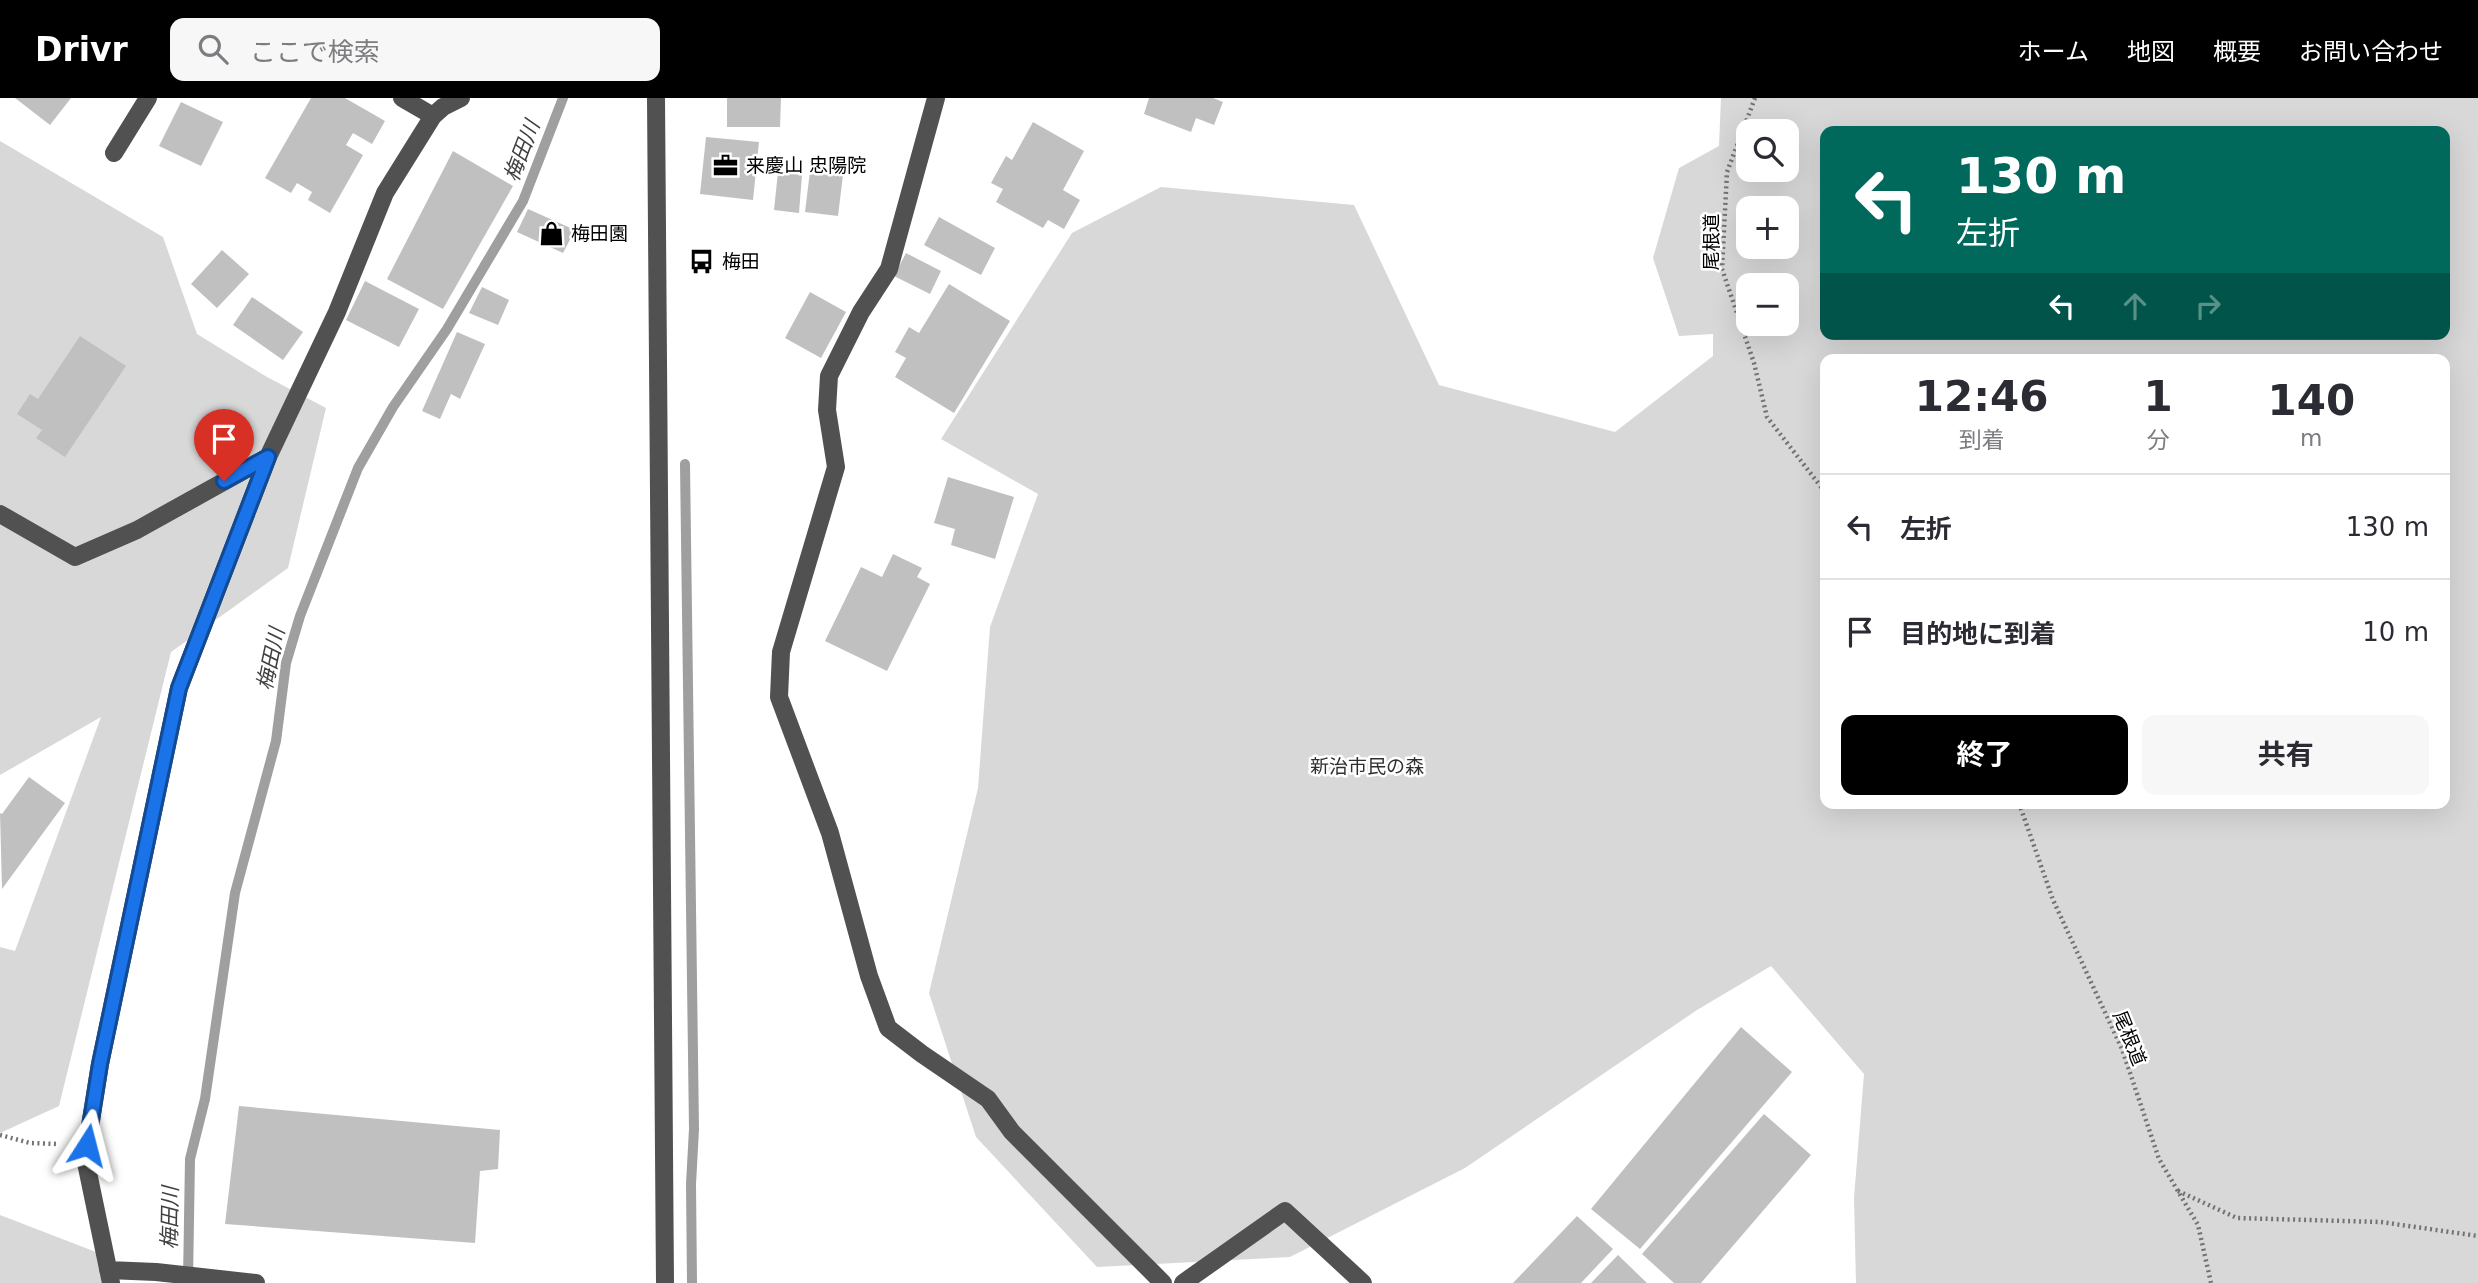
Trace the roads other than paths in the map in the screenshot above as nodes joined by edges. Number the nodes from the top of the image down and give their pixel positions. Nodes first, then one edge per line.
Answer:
1 (148, 98) edge
2 (402, 98) edge
3 (461, 98) edge
4 (656, 98) edge
5 (936, 98) edge
6 (433, 116) junction
7 (114, 153) dead end
8 (268, 457) junction
9 (0, 514) edge
10 (110, 1277) edge
11 (256, 1283) edge
12 (665, 1283) edge
13 (1163, 1283) edge
14 (1183, 1283) edge
15 (1363, 1283) edge

1 - 7 street
2 - 6 street
3 - 6 street
4 - 12 street
5 - 13 street
6 - 8 street
8 - 9 street
8 - 10 street
10 - 11 street
14 - 15 street

